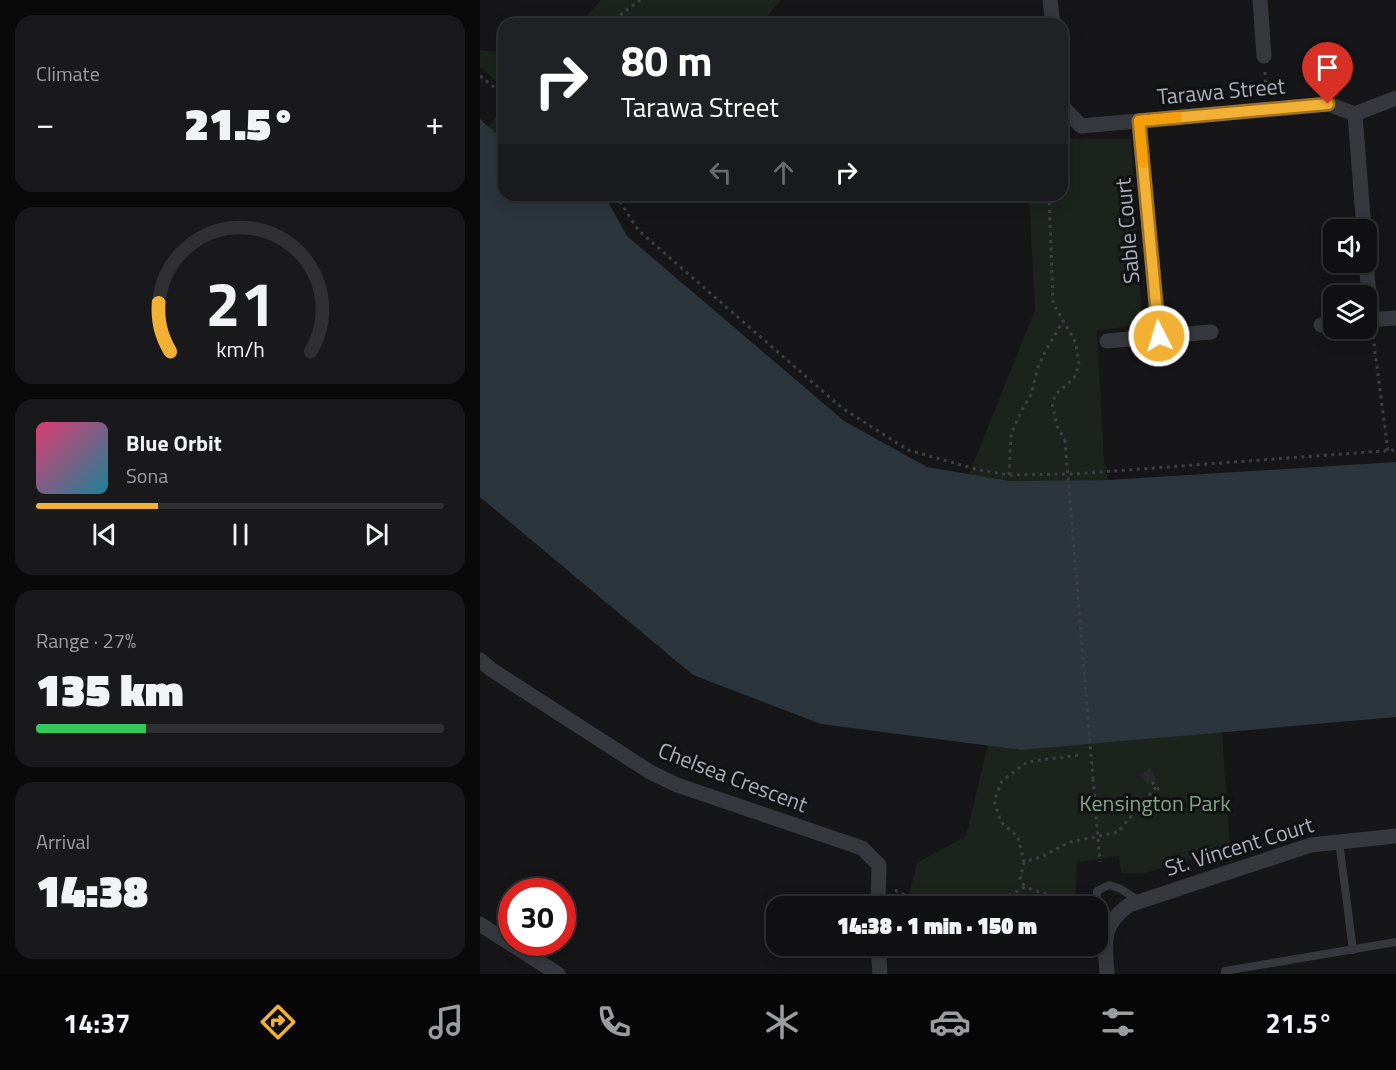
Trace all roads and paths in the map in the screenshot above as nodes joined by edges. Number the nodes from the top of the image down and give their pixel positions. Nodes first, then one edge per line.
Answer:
1 (640, 0) edge
2 (1050, 0) edge
3 (1260, 0) edge
4 (617, 18) edge
5 (1052, 18) edge
6 (1264, 56) joint
7 (480, 76) edge
8 (498, 90) edge
9 (1396, 98) edge
10 (1268, 110) junction
11 (1068, 112) edge
12 (1355, 114) junction
13 (1139, 121) junction
14 (620, 201) edge
15 (1049, 201) edge
16 (1363, 219) edge
17 (1396, 318) edge
18 (1377, 319) edge
19 (1063, 320) junction
20 (1211, 332) dead end
21 (1159, 336) junction
22 (1372, 339) edge
23 (1107, 341) dead end
24 (1396, 450) edge
25 (1388, 451) junction
26 (1009, 475) junction
27 (480, 660) edge
28 (1078, 755) dead end
29 (1152, 782) dead end
30 (1156, 787) junction
31 (1162, 793) dead end
32 (1098, 836) junction
33 (1396, 836) edge
34 (1339, 841) junction
35 (1024, 862) junction
36 (1100, 862) dead end
37 (879, 882) junction
38 (1025, 887) junction
39 (878, 896) edge
40 (906, 896) edge
41 (1008, 896) edge
42 (1051, 896) edge
43 (1097, 896) edge
44 (1139, 901) junction
45 (1108, 919) edge
46 (480, 924) edge
47 (1396, 942) edge
48 (1353, 950) junction
49 (879, 956) edge
50 (1106, 956) edge
51 (558, 974) edge
52 (880, 974) edge
53 (1107, 974) edge
54 (1225, 974) edge

1 - 4 path
2 - 5 street
3 - 6 street
6 - 10 path
7 - 8 path
9 - 12 street
10 - 12 street, Tarawa Street
10 - 13 street, Tarawa Street
11 - 13 street, Tarawa Street
12 - 16 street
13 - 21 street, Sable Court
14 - 26 path
15 - 19 path
17 - 18 street
19 - 26 path
19 - 32 path, bridge
20 - 21 street
21 - 23 street
22 - 25 path
24 - 25 path
25 - 26 path
27 - 37 street, Chelsea Crescent
28 - 35 path
29 - 30 path
30 - 31 path
30 - 32 path
32 - 35 path
32 - 36 path
33 - 34 street, St. Vincent Court
34 - 44 street, St. Vincent Court
34 - 48 lane
35 - 38 path
37 - 39 street, Chelsea Crescent
37 - 40 path
38 - 41 path
38 - 42 path
43 - 44 lane
44 - 45 street, St. Vincent Court
46 - 51 street
47 - 48 lane
48 - 54 lane
49 - 52 street
50 - 53 street

